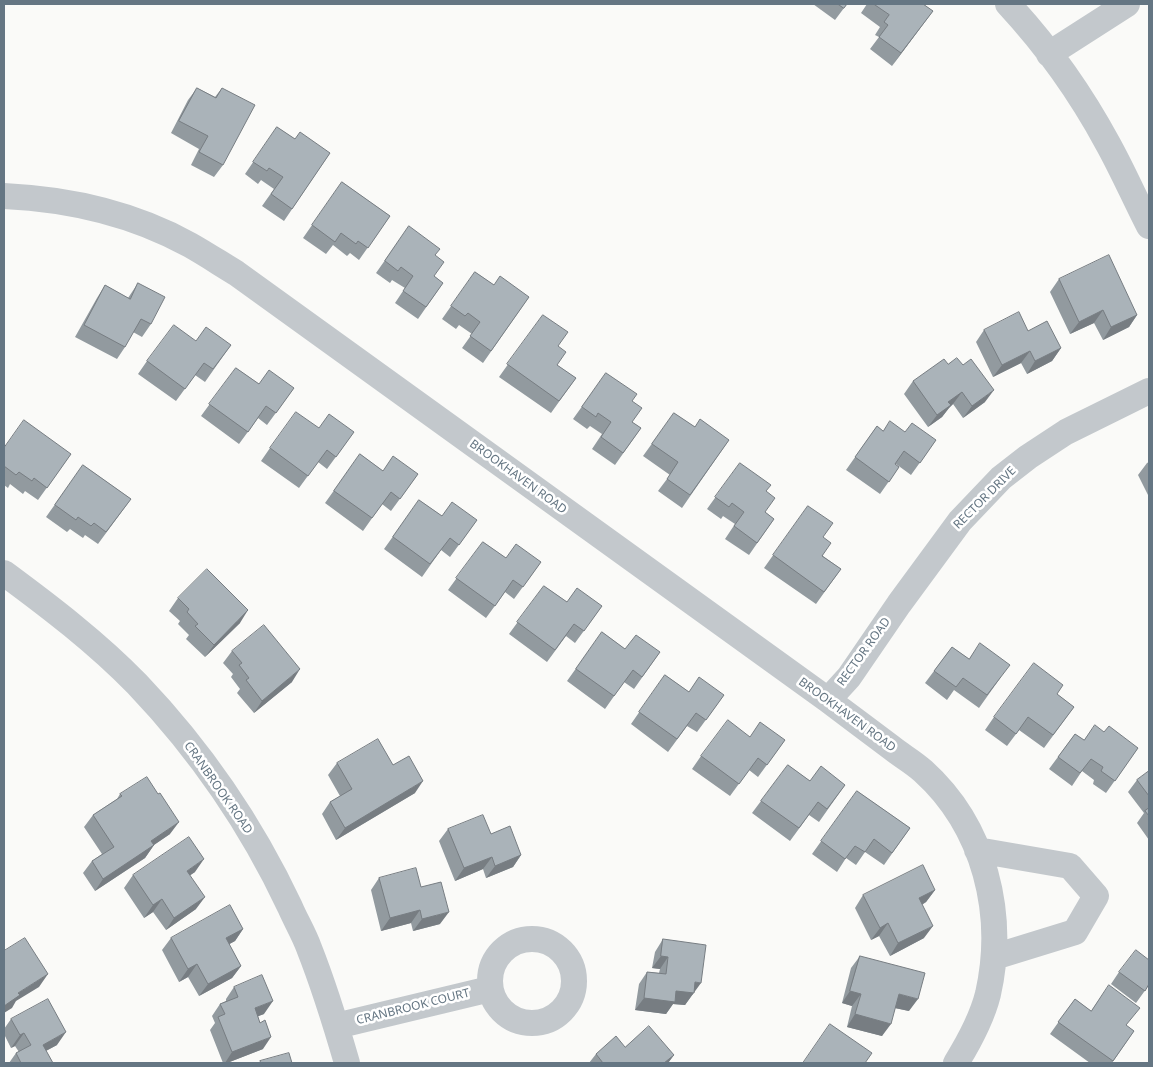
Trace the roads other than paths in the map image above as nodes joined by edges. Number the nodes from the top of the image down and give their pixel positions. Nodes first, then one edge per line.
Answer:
1 (1008, 4) edge
2 (1127, 4) edge
3 (1049, 54) junction
4 (4, 196) edge
5 (1149, 226) edge
6 (1149, 391) edge
7 (4, 573) edge
8 (899, 604) joint
9 (828, 700) junction
10 (977, 850) junction
11 (994, 957) junction
12 (490, 989) dead end
13 (336, 1026) junction
14 (347, 1063) edge
15 (956, 1063) edge

1 - 3 street
2 - 3 street
3 - 5 street
4 - 9 street, BROOKHAVEN ROAD
6 - 8 street, RECTOR DRIVE
7 - 13 street, CRANBROOK ROAD
8 - 9 street, RECTOR ROAD
9 - 10 street, BROOKHAVEN ROAD
10 - 11 street, BROOKHAVEN ROAD
10 - 11 street
11 - 15 street, BROOKHAVEN ROAD
12 - 13 street, CRANBROOK COURT
13 - 14 street, CRANBROOK ROAD

